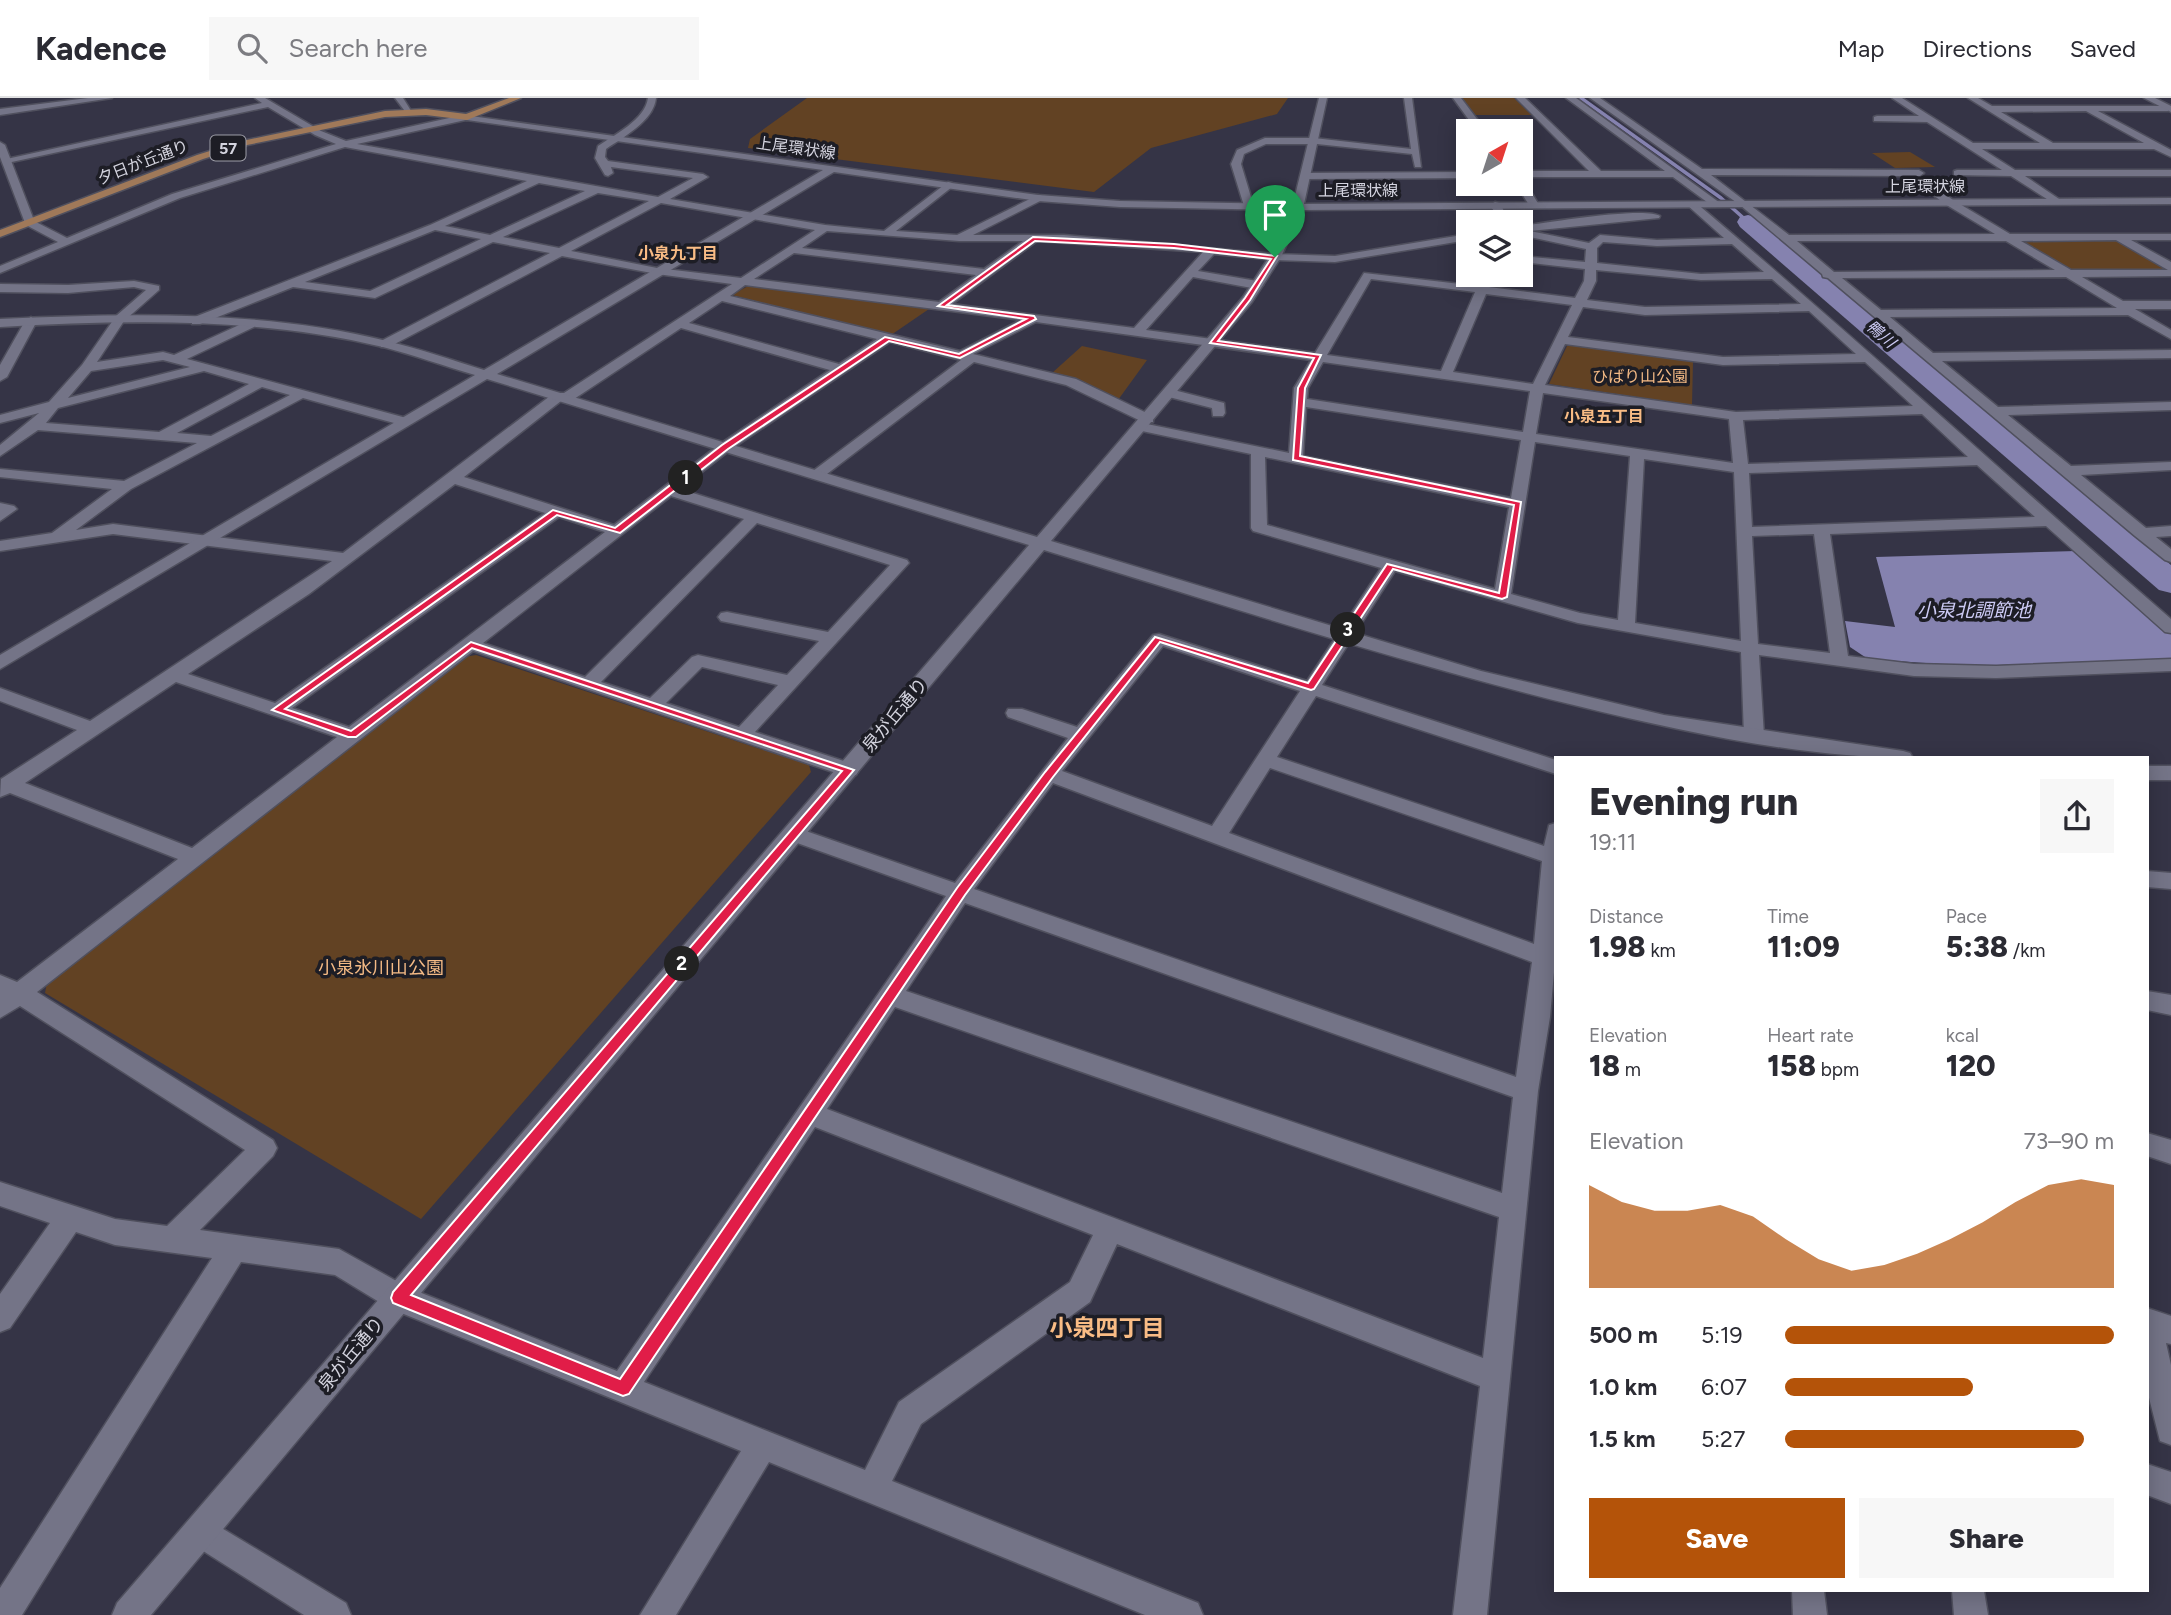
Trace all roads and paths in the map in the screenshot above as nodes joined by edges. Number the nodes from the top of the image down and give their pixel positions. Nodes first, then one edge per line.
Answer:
1 (108, 98) edge
2 (259, 98) edge
3 (399, 98) edge
4 (517, 98) edge
5 (652, 98) edge
6 (1323, 98) edge
7 (1408, 98) edge
8 (1457, 98) edge
9 (1520, 98) edge
10 (1570, 98) edge
11 (1594, 98) edge
12 (1896, 98) edge
13 (1972, 98) edge
14 (2148, 98) edge
15 (270, 104) junction
16 (1990, 109) junction
17 (2088, 109) junction
18 (2170, 109) edge
19 (0, 112) edge
20 (410, 112) junction
21 (467, 117) junction
22 (1473, 119) edge
23 (1877, 119) dead end
24 (1929, 119) junction
25 (307, 128) junction
26 (2029, 132) junction
27 (2054, 132) dead end
28 (2105, 132) dead end
29 (2130, 132) junction
30 (619, 138) junction
31 (1313, 142) junction
32 (345, 144) junction
33 (1972, 146) junction
34 (2052, 146) junction
35 (2155, 146) junction
36 (1416, 152) junction
37 (3, 153) edge
38 (2171, 154) edge
39 (605, 163) junction
40 (832, 169) junction
41 (1699, 173) junction
42 (1957, 173) dead end
43 (2013, 173) junction
44 (2171, 173) edge
45 (1533, 174) edge
46 (1598, 174) junction
47 (1676, 174) junction
48 (1456, 175) edge
49 (1306, 176) junction
50 (1420, 176) junction
51 (539, 180) junction
52 (948, 186) junction
53 (597, 189) junction
54 (614, 191) junction
55 (1528, 196) edge
56 (1038, 198) junction
57 (660, 200) junction
58 (2057, 201) junction
59 (2171, 201) edge
60 (1949, 202) junction
61 (1715, 203) junction
62 (1744, 203) junction
63 (1644, 204) junction
64 (1691, 204) junction
65 (1495, 205) junction
66 (1534, 205) junction
67 (1298, 206) junction
68 (1249, 207) junction
69 (1498, 210) edge
70 (749, 215) junction
71 (1656, 216) junction
72 (30, 223) junction
73 (1665, 225) dead end
74 (434, 227) junction
75 (825, 228) junction
76 (1533, 229) edge
77 (1674, 233) dead end
78 (0, 234) edge
79 (886, 234) junction
80 (1533, 234) edge
81 (2010, 237) junction
82 (2171, 237) edge
83 (959, 238) junction
84 (1784, 238) junction
85 (2118, 238) junction
86 (494, 239) junction
87 (1033, 239) junction
88 (1735, 241) junction
89 (67, 242) junction
90 (1456, 242) edge
91 (1684, 242) junction
92 (1592, 247) junction
93 (793, 250) junction
94 (1211, 250) junction
95 (560, 252) junction
96 (1275, 257) junction
97 (1533, 260) edge
98 (1400, 263) junction
99 (1591, 266) junction
100 (2171, 267) edge
101 (0, 270) edge
102 (657, 271) junction
103 (986, 273) junction
104 (1190, 273) junction
105 (2069, 273) junction
106 (2171, 273) edge
107 (1775, 275) junction
108 (1827, 275) junction
109 (292, 283) junction
110 (743, 283) junction
111 (1257, 285) junction
112 (1483, 287) edge
113 (0, 288) edge
114 (1481, 291) junction
115 (721, 297) junction
116 (1579, 303) junction
117 (2171, 305) edge
118 (941, 306) junction
119 (1812, 307) junction
120 (2126, 308) junction
121 (1877, 314) junction
122 (1034, 318) junction
123 (120, 319) junction
124 (31, 321) junction
125 (196, 321) junction
126 (0, 323) edge
127 (250, 324) junction
128 (679, 324) junction
129 (1137, 332) junction
130 (2171, 335) edge
131 (887, 338) junction
132 (1560, 340) junction
133 (1213, 343) junction
134 (385, 344) junction
135 (15, 346) junction
136 (0, 347) edge
137 (2171, 354) edge
138 (1318, 356) junction
139 (965, 357) junction
140 (1929, 357) junction
141 (1867, 358) junction
142 (176, 359) junction
143 (205, 367) junction
144 (87, 368) junction
145 (841, 369) junction
146 (486, 373) junction
147 (1446, 374) junction
148 (0, 377) edge
149 (262, 382) junction
150 (1536, 388) junction
151 (1170, 393) junction
152 (301, 394) junction
153 (562, 397) junction
154 (1300, 402) junction
155 (56, 404) junction
156 (2171, 406) edge
157 (1925, 410) junction
158 (1994, 411) junction
159 (1218, 413) dead end
160 (1736, 416) junction
161 (0, 419) edge
162 (405, 422) junction
163 (1145, 423) junction
164 (35, 426) junction
165 (1530, 437) junction
166 (159, 438) junction
167 (214, 440) junction
168 (725, 447) junction
169 (1258, 451) junction
170 (0, 452) edge
171 (1637, 453) junction
172 (1296, 458) junction
173 (1981, 461) junction
174 (2171, 466) edge
175 (1741, 469) junction
176 (2066, 471) junction
177 (0, 473) edge
178 (818, 474) junction
179 (452, 478) junction
180 (126, 486) junction
181 (671, 491) junction
182 (1518, 504) junction
183 (0, 508) edge
184 (556, 512) junction
185 (0, 516) edge
186 (753, 518) junction
187 (2051, 521) junction
188 (1821, 529) junction
189 (617, 531) junction
190 (1743, 531) junction
191 (2171, 531) edge
192 (2141, 533) junction
193 (55, 538) junction
194 (209, 539) junction
195 (1042, 542) junction
196 (0, 546) edge
197 (2171, 557) edge
198 (345, 558) junction
199 (1391, 565) junction
200 (1502, 597) junction
201 (727, 617) dead end
202 (1626, 625) junction
203 (2171, 628) edge
204 (1346, 634) junction
205 (832, 638) junction
206 (471, 645) junction
207 (1750, 648) junction
208 (1840, 661) junction
209 (0, 663) edge
210 (2171, 665) edge
211 (173, 675) junction
212 (791, 682) junction
213 (589, 684) junction
214 (1311, 687) junction
215 (0, 694) edge
216 (653, 705) junction
217 (277, 710) junction
218 (1015, 713) dead end
219 (92, 729) junction
220 (352, 735) junction
221 (742, 735) junction
222 (1080, 735) junction
223 (1755, 736) junction
224 (1756, 756) edge
225 (1890, 756) edge
226 (1264, 759) junction
227 (1554, 766) edge
228 (849, 770) junction
229 (2149, 773) edge
230 (2171, 773) edge
231 (1049, 774) junction
232 (4, 787) edge
233 (793, 834) junction
234 (1216, 836) junction
235 (1554, 848) edge
236 (194, 857) junction
237 (1553, 857) junction
238 (2149, 879) edge
239 (2171, 881) edge
240 (961, 891) junction
241 (1543, 957) junction
242 (6, 995) edge
243 (892, 996) junction
244 (2149, 1000) edge
245 (2171, 1005) edge
246 (1547, 1020) edge
247 (1526, 1091) junction
248 (810, 1113) junction
249 (2149, 1145) edge
250 (2171, 1152) edge
251 (0, 1194) edge
252 (1513, 1209) junction
253 (70, 1218) junction
254 (1111, 1228) junction
255 (172, 1240) junction
256 (234, 1248) junction
257 (399, 1298) junction
258 (0, 1318) edge
259 (2149, 1324) edge
260 (2171, 1330) edge
261 (2149, 1332) edge
262 (1497, 1378) junction
263 (623, 1388) junction
264 (2171, 1430) edge
265 (763, 1444) junction
266 (2149, 1480) edge
267 (2171, 1488) edge
268 (872, 1489) junction
269 (200, 1531) junction
270 (1808, 1592) edge
271 (1968, 1592) edge
272 (0, 1605) edge
273 (129, 1615) edge
274 (334, 1615) edge
275 (657, 1615) edge
276 (1186, 1615) edge
277 (1470, 1615) edge
278 (1810, 1615) edge
279 (1971, 1615) edge

1 - 19 street
2 - 15 street
3 - 20 street
4 - 21 main road, 57
5 - 30 street
6 - 31 street, 泉が丘通り
7 - 36 street
8 - 22 street
9 - 46 street
10 - 47 street
11 - 41 street
12 - 24 street
13 - 16 street
14 - 18 street
15 - 25 street
15 - 37 street
16 - 17 street
16 - 26 street
17 - 18 street
17 - 29 street
20 - 21 main road, 夕日が丘通り / 57
20 - 25 main road, 夕日が丘通り / 57
21 - 30 street, 上尾環状線
21 - 32 street
23 - 24 street
24 - 33 street
25 - 32 street
25 - 72 main road, 夕日が丘通り / 57
26 - 27 street
26 - 34 street
28 - 29 street
29 - 35 street
30 - 39 street
30 - 40 street, 上尾環状線
31 - 36 street
31 - 49 street, 泉が丘通り
31 - 68 street
32 - 51 street
32 - 89 street
33 - 34 street
33 - 43 street
34 - 35 street
35 - 38 street
36 - 50 street
37 - 72 street
39 - 54 street
39 - 57 street
40 - 52 street, 上尾環状線
40 - 70 street
41 - 60 street
41 - 62 street
42 - 43 street
43 - 44 street
43 - 58 street
45 - 46 street
46 - 47 street
47 - 61 street
48 - 50 street
49 - 50 street
49 - 67 street, 泉が丘通り
51 - 53 street
51 - 74 street
52 - 56 street, 上尾環状線
52 - 79 street
53 - 54 street
53 - 86 street
54 - 57 street
55 - 66 street
56 - 68 street, 上尾環状線
56 - 83 street
57 - 70 street
57 - 95 street
58 - 59 street, 上尾環状線
58 - 60 street, 上尾環状線
60 - 62 street, 上尾環状線
60 - 81 street
61 - 62 street, 上尾環状線
61 - 64 street, 上尾環状線
62 - 84 street
63 - 64 street, 上尾環状線
63 - 66 street, 上尾環状線
63 - 71 street
64 - 88 street
65 - 66 street, 上尾環状線
65 - 67 street, 上尾環状線
65 - 69 street
67 - 68 street, 上尾環状線
67 - 96 street, 泉が丘通り
70 - 75 street
70 - 102 street
71 - 73 street
71 - 76 street
72 - 78 main road, 夕日が丘通り / 57
72 - 89 street
74 - 86 street
74 - 109 street
75 - 79 street
75 - 93 street
77 - 91 street
79 - 83 street
80 - 92 street
81 - 84 street
81 - 85 street
81 - 105 street
82 - 85 street
83 - 87 street
84 - 108 street
85 - 100 street
86 - 95 street
86 - 109 street
87 - 94 street
87 - 103 street
88 - 91 street
88 - 107 street
89 - 101 street
90 - 98 street
91 - 92 street
92 - 99 street
93 - 103 street
93 - 110 street
94 - 96 street
94 - 104 street
95 - 102 street
95 - 134 street
96 - 98 street
96 - 111 street, 泉が丘通り
97 - 99 street
98 - 114 street
98 - 138 street
99 - 107 street
99 - 116 street
102 - 110 street
102 - 146 street
103 - 118 street
104 - 111 street
104 - 129 street
105 - 106 street
105 - 108 street
105 - 120 street
107 - 119 street
108 - 121 street
109 - 125 street
110 - 115 street
110 - 118 street
111 - 133 street, 泉が丘通り
112 - 114 street
113 - 123 street
114 - 116 street
114 - 147 street
115 - 128 street
115 - 131 street
116 - 119 street
116 - 132 street
117 - 120 street
118 - 122 street
119 - 141 street
120 - 121 street
120 - 130 street
121 - 140 street
122 - 129 street
122 - 139 street
123 - 124 street
123 - 125 street
123 - 144 street
124 - 126 street
124 - 135 street
125 - 127 street
127 - 134 street
127 - 142 street
128 - 145 street
128 - 153 street
129 - 133 street
131 - 139 street
131 - 145 street
132 - 141 street
132 - 150 street
133 - 138 street
133 - 151 street, 泉が丘通り
134 - 146 street
135 - 136 street
135 - 148 street
137 - 140 street
138 - 147 street
138 - 154 street
139 - 163 street
139 - 178 street
140 - 158 street
141 - 157 street
142 - 143 street
142 - 144 street
143 - 149 street
143 - 155 street
144 - 155 street
145 - 168 street
146 - 153 street
146 - 162 street
147 - 150 street
149 - 152 street
149 - 166 street
150 - 160 street
150 - 165 street
151 - 159 street
151 - 163 street, 泉が丘通り
152 - 162 street
152 - 167 street
153 - 168 street
153 - 179 street
154 - 165 street
154 - 172 street
155 - 161 street
155 - 164 street
156 - 158 street
157 - 160 street
157 - 173 street
158 - 176 street
160 - 175 street
162 - 194 street
163 - 169 street
163 - 195 street, 泉が丘通り
164 - 166 street
164 - 170 street
165 - 171 street
165 - 182 street
166 - 167 street
167 - 180 street
168 - 178 street
168 - 181 street
169 - 172 street
169 - 199 street
171 - 175 street
171 - 202 street
172 - 182 street
173 - 175 street
173 - 187 street
174 - 176 street
175 - 190 street
176 - 192 street
177 - 180 street
178 - 195 street
179 - 184 street
179 - 198 street
180 - 193 street
181 - 186 street
181 - 189 street
182 - 200 street
183 - 185 street
184 - 189 street
184 - 217 street
186 - 205 street
186 - 213 street
187 - 188 street
187 - 203 street
188 - 190 street
188 - 208 street
189 - 206 street
190 - 207 street
191 - 192 street
192 - 197 street
193 - 194 street
193 - 196 street
194 - 198 street
194 - 209 street
195 - 204 street
195 - 228 street, 泉が丘通り
198 - 211 street
199 - 200 street
199 - 204 street
200 - 202 street
201 - 205 street
202 - 207 street
204 - 214 street
204 - 223 street
205 - 212 street
206 - 213 street
206 - 220 street
207 - 208 street
207 - 223 street
208 - 210 street
211 - 217 street
211 - 219 street
212 - 216 street
212 - 221 street
213 - 216 street
214 - 222 street
214 - 226 street
214 - 227 street
215 - 219 street
216 - 221 street
217 - 220 street
218 - 222 street
219 - 232 street
220 - 236 street
221 - 228 street
222 - 231 street
223 - 224 street
223 - 225 street
226 - 234 street
226 - 237 street
228 - 233 street, 泉が丘通り
229 - 230 street
231 - 234 street
231 - 240 street
232 - 236 street
233 - 240 street
233 - 257 street, 泉が丘通り
234 - 241 street
235 - 237 street
236 - 242 street
237 - 241 street
238 - 239 street
240 - 243 street
240 - 247 street
241 - 246 street
242 - 255 street
243 - 248 street
243 - 252 street
244 - 245 street
246 - 247 street
247 - 252 street
248 - 254 street
248 - 263 street
249 - 250 street
251 - 253 street
252 - 262 street
253 - 255 street
253 - 258 street
254 - 262 street
254 - 268 street
255 - 256 street
256 - 257 street
256 - 272 street
257 - 263 street
257 - 269 street, 泉が丘通り
259 - 260 street
261 - 264 street
262 - 277 street
263 - 265 street
265 - 268 street
265 - 275 street
266 - 267 street
268 - 276 street
269 - 273 street, 泉が丘通り
269 - 274 street
270 - 278 street
271 - 279 street

